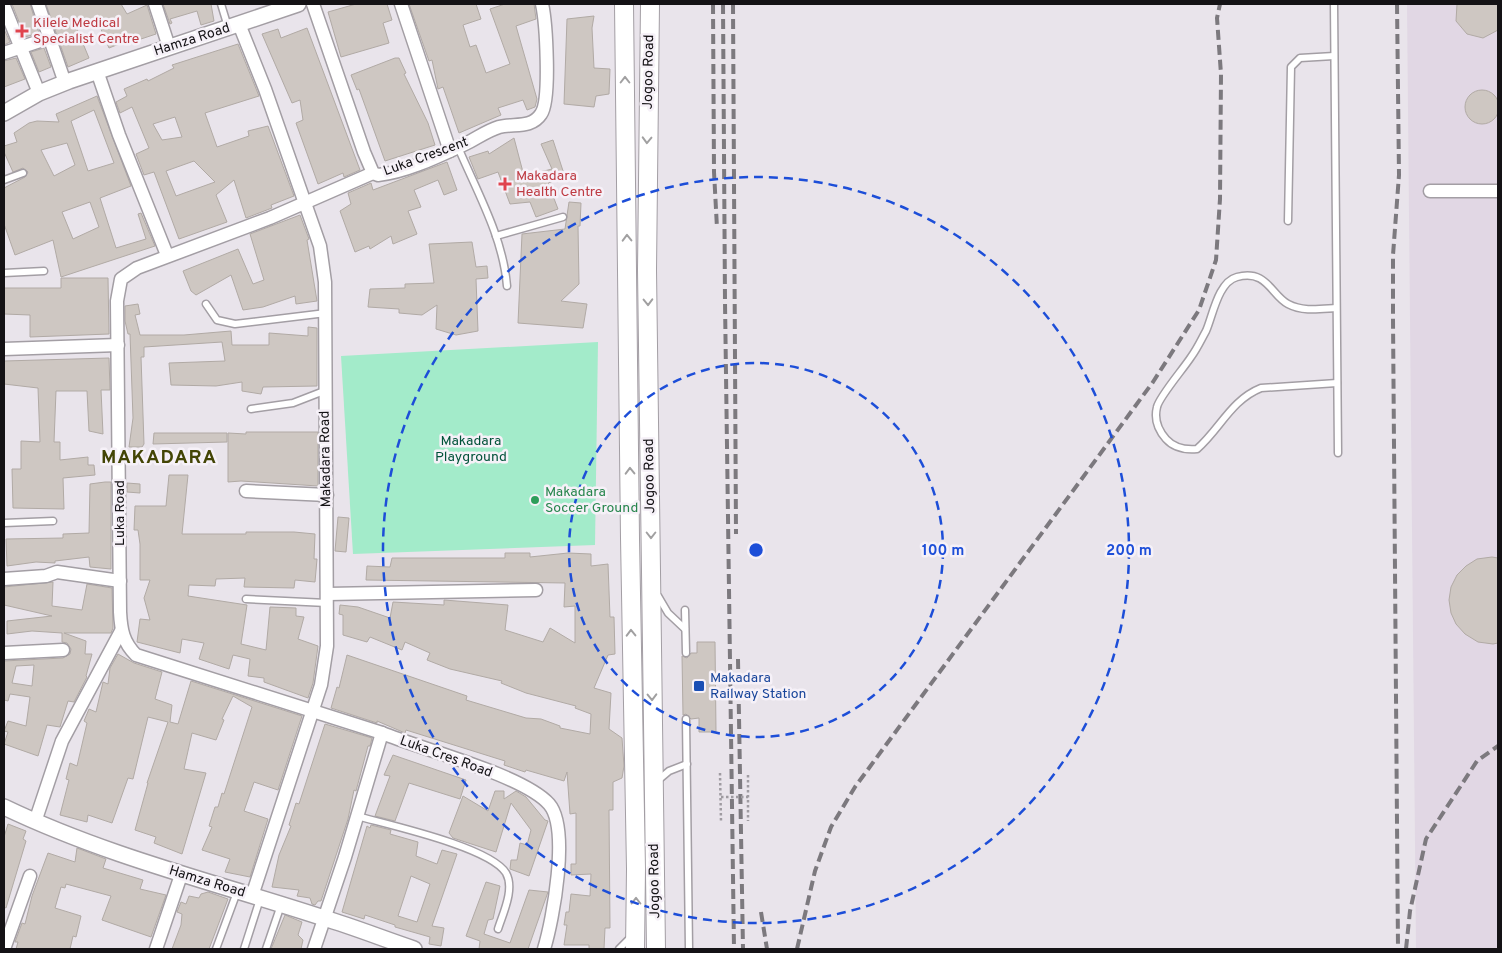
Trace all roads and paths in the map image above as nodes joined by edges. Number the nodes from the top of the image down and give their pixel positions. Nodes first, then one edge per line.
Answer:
1 (38, 4) edge
2 (154, 4) edge
3 (220, 4) edge
4 (298, 4) edge
5 (313, 4) edge
6 (401, 4) edge
7 (542, 4) edge
8 (1334, 4) edge
9 (4, 6) edge
10 (624, 9) edge
11 (650, 9) edge
12 (234, 26) junction
13 (49, 38) junction
14 (21, 47) junction
15 (169, 47) junction
16 (4, 53) edge
17 (1334, 56) junction
18 (97, 71) junction
19 (64, 83) junction
20 (38, 93) junction
21 (4, 113) edge
22 (454, 149) junction
23 (23, 173) dead end
24 (373, 173) junction
25 (4, 180) edge
26 (1498, 190) edge
27 (1430, 191) dead end
28 (305, 203) junction
29 (563, 217) dead end
30 (1288, 221) dead end
31 (496, 236) junction
32 (167, 255) junction
33 (44, 271) dead end
34 (4, 273) edge
35 (507, 286) dead end
36 (206, 304) dead end
37 (1336, 308) junction
38 (326, 313) junction
39 (118, 345) junction
40 (4, 349) edge
41 (1337, 383) junction
42 (324, 391) junction
43 (251, 409) dead end
44 (1338, 453) dead end
45 (246, 491) dead end
46 (327, 495) junction
47 (53, 521) dead end
48 (4, 523) edge
49 (4, 578) edge
50 (651, 578) junction
51 (120, 581) junction
52 (536, 590) dead end
53 (246, 599) dead end
54 (328, 599) junction
55 (685, 610) dead end
56 (685, 629) junction
57 (120, 631) junction
58 (63, 650) dead end
59 (4, 653) edge
60 (686, 653) dead end
61 (312, 711) junction
62 (686, 719) dead end
63 (382, 733) junction
64 (687, 764) junction
65 (720, 773) dead end
66 (748, 775) dead end
67 (653, 784) junction
68 (721, 797) junction
69 (748, 797) junction
70 (4, 807) edge
71 (357, 816) junction
72 (748, 820) dead end
73 (721, 821) dead end
74 (35, 822) junction
75 (181, 875) junction
76 (30, 876) dead end
77 (237, 892) junction
78 (256, 898) junction
79 (281, 905) junction
80 (324, 918) junction
81 (498, 929) dead end
82 (635, 941) edge
83 (4, 949) edge
84 (156, 949) edge
85 (216, 949) edge
86 (244, 949) edge
87 (266, 949) edge
88 (314, 949) edge
89 (414, 949) edge
90 (544, 949) edge
91 (619, 949) edge
92 (656, 949) edge
93 (689, 949) edge

1 - 13 street
2 - 15 street
3 - 12 lane
4 - 12 street, Hamza Road
5 - 24 street, Luka Crescent
6 - 22 street
7 - 22 street, Luka Crescent
8 - 17 lane
9 - 14 street
10 - 11 main road
82 -> 10 main road, Jogoo Road
11 -> 50 main road, Jogoo Road
12 - 15 street, Hamza Road
12 - 28 street, Makadara Road
13 - 14 street
13 - 19 street
14 - 16 street
14 - 20 street
15 - 18 street, Hamza Road
17 - 30 lane
17 - 37 lane
18 - 19 street, Hamza Road
18 - 32 street
19 - 20 street, Hamza Road
20 - 21 street, Hamza Road
22 - 24 street, Luka Crescent
22 - 31 lane
23 - 25 lane
24 - 28 street, Luka Road
26 - 27 street
28 - 32 street, Luka Road
28 - 38 street, Makadara Road
29 - 31 lane
31 - 35 lane
32 - 39 street, Luka Road
33 - 34 lane
36 - 38 lane
37 - 41 lane
37 - 41 lane
38 - 42 street, Makadara Road
39 - 40 street
39 - 51 street, Luka Road
41 - 44 lane
42 - 43 lane
42 - 46 street, Makadara Road
45 - 46 street
46 - 54 street, Makadara Road
47 - 48 lane
49 - 51 street
50 - 56 lane
50 -> 67 main road, Jogoo Road
51 - 57 street, Luka Road
52 - 54 street
53 - 54 lane
54 - 61 street, Makadara Road
55 - 56 lane
56 - 60 lane
57 - 61 street
57 - 74 street
58 - 59 street
61 - 63 street
61 - 78 street, Makadara Road
62 - 64 lane
63 - 71 street, Luka Cres Road
63 - 90 street, Luka Cres Road
64 - 67 lane
64 - 93 lane
65 - 68 path
66 - 69 path
67 - 92 main road, Jogoo Road
68 - 69 path, bridge
68 - 73 path
69 - 72 path
70 - 74 street, Hamza Road
71 - 80 street, Luka Cres Road
71 - 81 lane
74 - 75 street, Hamza Road
75 - 77 street, Hamza Road
75 - 84 street
76 - 83 street
77 - 78 street, Hamza Road
77 - 85 lane
78 - 79 street, Hamza Road
78 - 86 lane
79 - 80 street, Hamza Road
79 - 87 lane
80 - 88 street, Luka Cres Road
80 - 89 street, Hamza Road
82 - 91 lane

